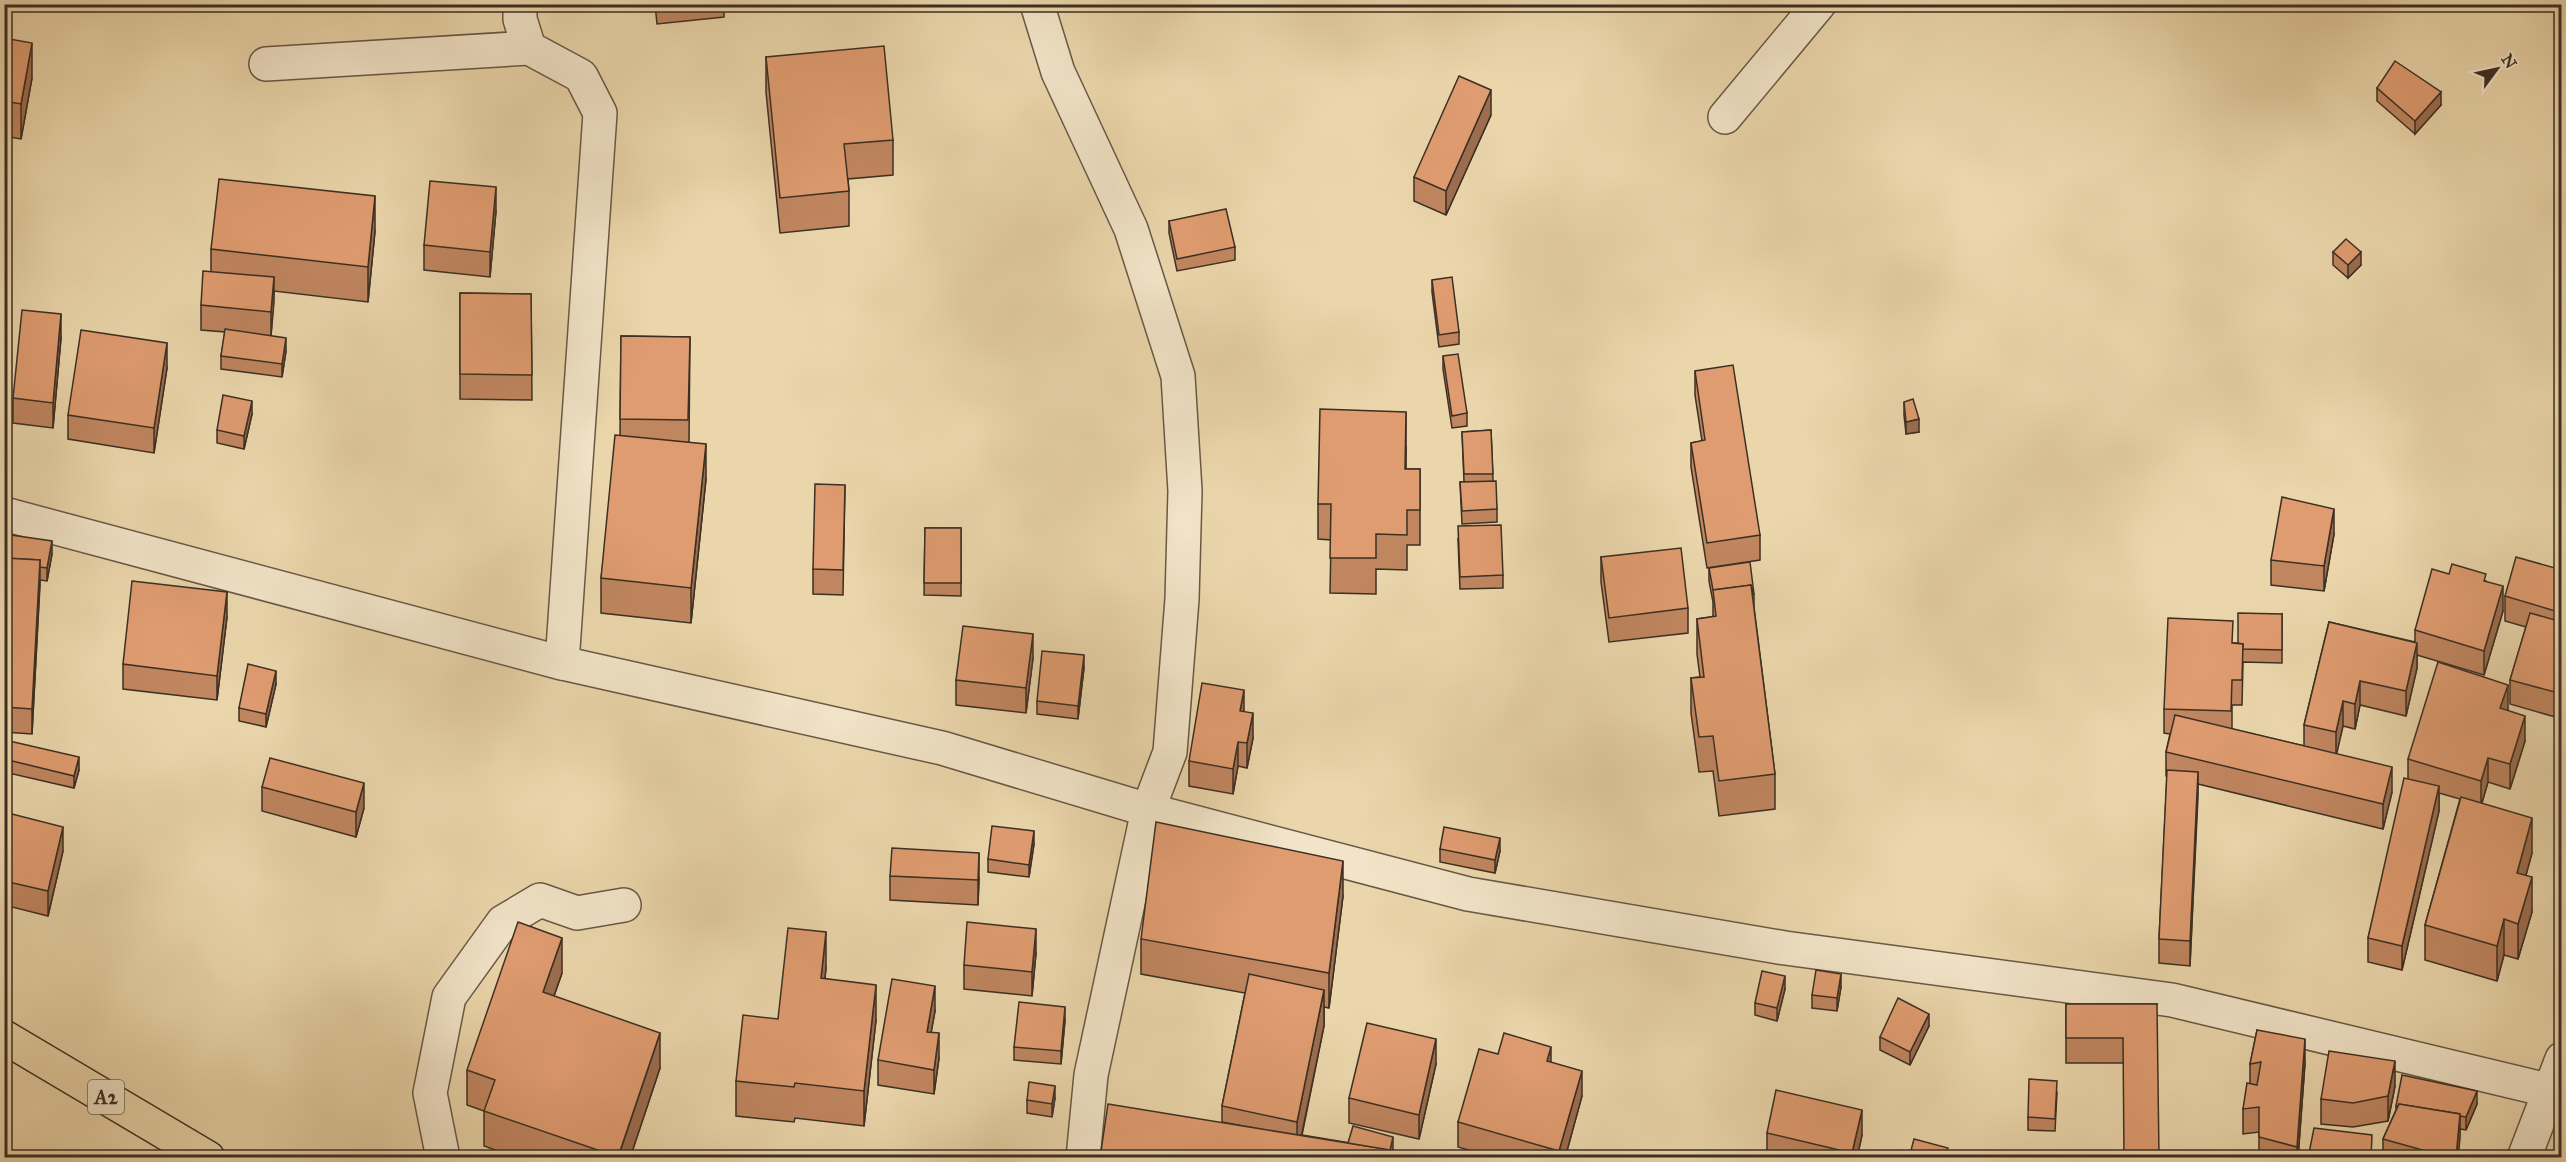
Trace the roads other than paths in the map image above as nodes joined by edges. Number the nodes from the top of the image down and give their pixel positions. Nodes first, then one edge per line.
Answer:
1 (520, 4) edge
2 (1037, 4) edge
3 (1819, 4) edge
4 (529, 48) junction
5 (266, 64) dead end
6 (1725, 117) dead end
7 (4, 514) edge
8 (562, 663) junction
9 (1148, 810) junction
10 (624, 905) dead end
11 (4, 1037) edge
12 (2562, 1059) edge
13 (2557, 1094) edge
14 (208, 1158) edge
15 (443, 1158) edge
16 (1083, 1158) edge
17 (2524, 1158) edge

1 - 4 street
2 - 9 street
3 - 6 street
4 - 5 street
4 - 8 street
7 - 8 street
8 - 9 street
9 - 13 street
9 - 16 street
10 - 15 street
11 - 14 main road, A2
12 - 13 street
13 - 17 street

